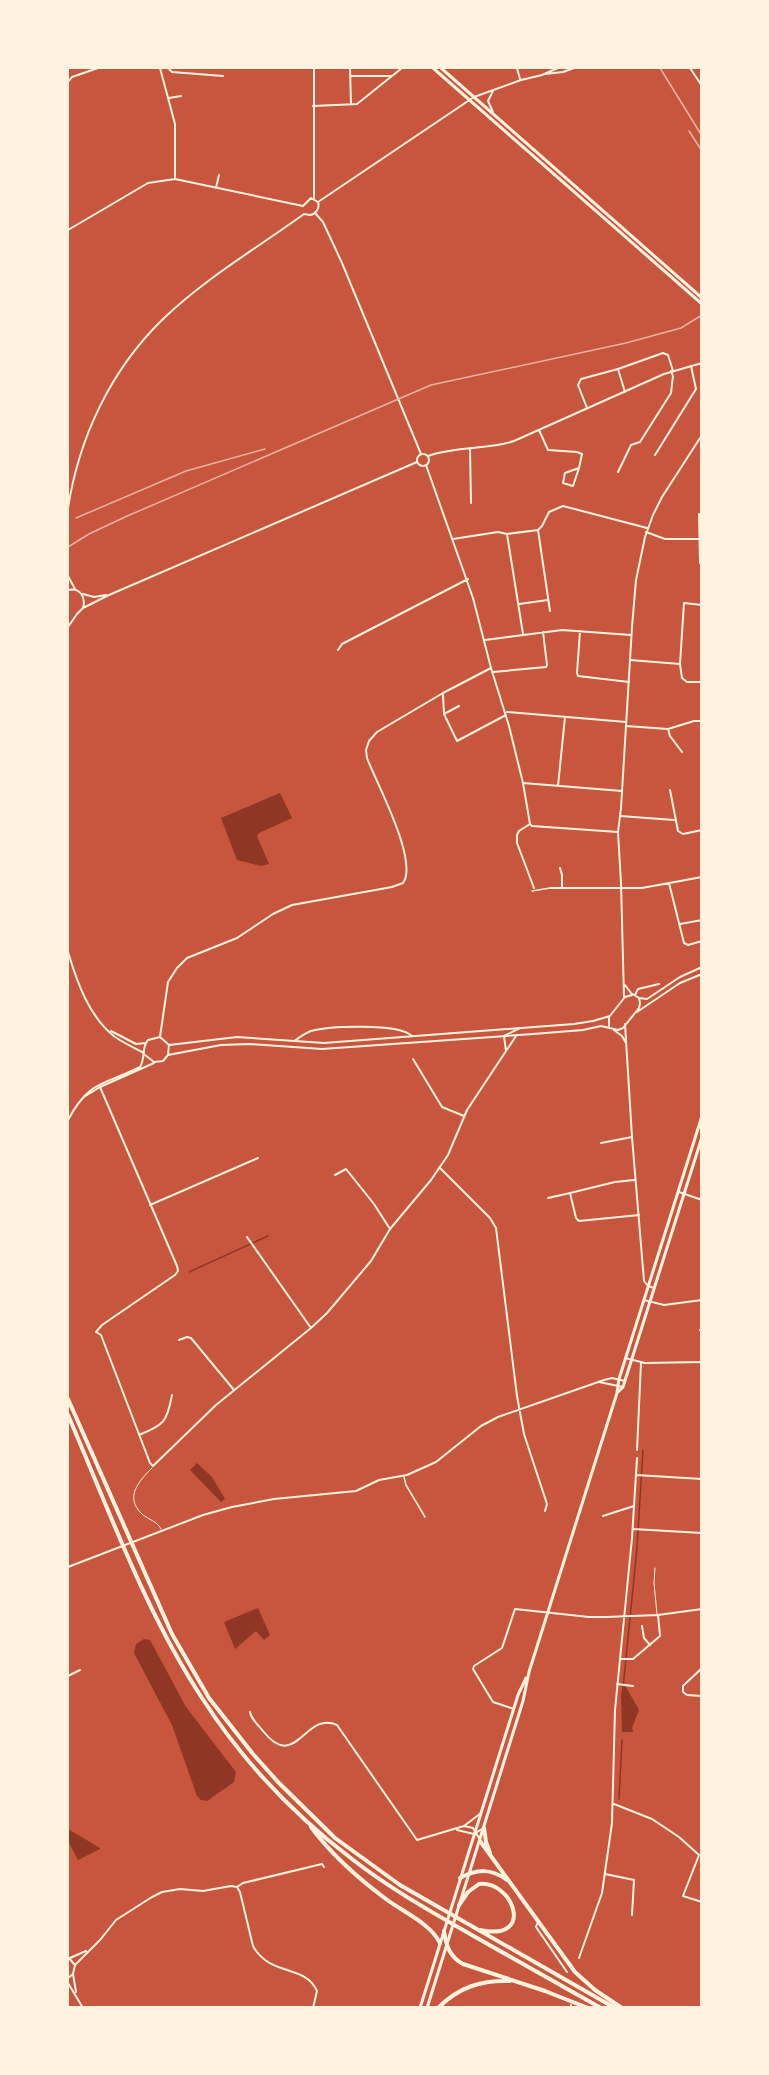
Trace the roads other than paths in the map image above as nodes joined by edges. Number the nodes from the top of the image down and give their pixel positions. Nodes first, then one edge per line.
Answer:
1 (98, 68) edge
2 (160, 68) edge
3 (168, 68) edge
4 (314, 68) edge
5 (350, 68) edge
6 (402, 68) edge
7 (433, 68) edge
8 (441, 68) edge
9 (517, 68) edge
10 (558, 68) edge
11 (574, 68) edge
12 (690, 68) edge
13 (542, 75) junction
14 (223, 76) dead end
15 (350, 76) junction
16 (392, 76) junction
17 (520, 80) junction
18 (68, 82) edge
19 (702, 86) edge
20 (492, 91) junction
21 (181, 96) dead end
22 (474, 97) junction
23 (169, 98) junction
24 (471, 101) junction
25 (351, 105) junction
26 (312, 106) junction
27 (493, 113) junction
28 (219, 175) dead end
29 (175, 179) junction
30 (216, 188) junction
31 (314, 198) junction
32 (318, 202) junction
33 (303, 206) junction
34 (315, 213) junction
35 (304, 214) junction
36 (68, 230) edge
37 (702, 298) edge
38 (702, 304) edge
39 (702, 363) edge
40 (691, 366) junction
41 (618, 369) junction
42 (672, 371) junction
43 (625, 392) junction
44 (588, 409) junction
45 (539, 430) junction
46 (702, 435) edge
47 (470, 448) junction
48 (421, 454) junction
49 (655, 455) dead end
50 (428, 456) junction
51 (417, 462) junction
52 (426, 465) junction
53 (579, 468) junction
54 (618, 472) dead end
55 (471, 503) dead end
56 (68, 508) edge
57 (699, 514) dead end
58 (538, 530) junction
59 (647, 530) junction
60 (507, 534) junction
61 (699, 539) junction
62 (453, 540) junction
63 (702, 563) edge
64 (68, 576) edge
65 (468, 579) junction
66 (75, 589) junction
67 (68, 590) edge
68 (82, 594) junction
69 (109, 595) junction
70 (548, 600) junction
71 (519, 604) junction
72 (702, 604) edge
73 (83, 608) junction
74 (549, 611) dead end
75 (68, 627) edge
76 (580, 631) junction
77 (543, 632) junction
78 (523, 635) junction
79 (632, 635) junction
80 (484, 640) junction
81 (338, 650) dead end
82 (630, 660) junction
83 (680, 664) junction
84 (492, 670) junction
85 (629, 682) junction
86 (702, 682) edge
87 (443, 693) junction
88 (459, 706) dead end
89 (506, 713) junction
90 (444, 714) junction
91 (565, 717) junction
92 (702, 721) edge
93 (626, 722) junction
94 (626, 726) junction
95 (668, 729) junction
96 (682, 752) dead end
97 (523, 783) junction
98 (558, 786) junction
99 (670, 790) dead end
100 (622, 791) junction
101 (620, 816) junction
102 (675, 820) junction
103 (530, 824) junction
104 (702, 830) edge
105 (618, 832) junction
106 (560, 868) dead end
107 (702, 877) edge
108 (669, 883) junction
109 (551, 888) joint
110 (562, 888) junction
111 (621, 888) junction
112 (533, 890) joint
113 (702, 920) edge
114 (680, 924) junction
115 (702, 941) edge
116 (68, 952) edge
117 (702, 967) edge
118 (702, 974) edge
119 (624, 982) junction
120 (659, 984) dead end
121 (634, 995) junction
122 (624, 998) junction
123 (639, 999) junction
124 (610, 1016) junction
125 (630, 1017) junction
126 (625, 1024) junction
127 (106, 1028) junction
128 (520, 1028) junction
129 (613, 1029) junction
130 (517, 1035) junction
131 (412, 1036) junction
132 (504, 1036) junction
133 (160, 1037) junction
134 (293, 1041) junction
135 (146, 1043) junction
136 (169, 1045) junction
137 (627, 1046) junction
138 (506, 1051) junction
139 (145, 1054) junction
140 (168, 1055) junction
141 (413, 1059) dead end
142 (154, 1062) junction
143 (100, 1087) junction
144 (82, 1099) junction
145 (464, 1116) junction
146 (702, 1116) edge
147 (68, 1120) edge
148 (632, 1137) junction
149 (701, 1139) edge
150 (601, 1143) dead end
151 (258, 1158) dead end
152 (688, 1158) junction
153 (695, 1160) junction
154 (440, 1168) junction
155 (335, 1175) dead end
156 (636, 1180) junction
157 (678, 1191) junction
158 (570, 1193) junction
159 (684, 1194) junction
160 (548, 1198) dead end
161 (702, 1200) edge
162 (150, 1204) junction
163 (639, 1215) junction
164 (390, 1229) junction
165 (247, 1237) dead end
166 (648, 1286) junction
167 (654, 1288) junction
168 (644, 1300) junction
169 (702, 1300) edge
170 (650, 1302) junction
171 (311, 1328) junction
172 (179, 1340) dead end
173 (625, 1358) junction
174 (631, 1360) junction
175 (702, 1362) edge
176 (641, 1363) junction
177 (619, 1379) junction
178 (625, 1381) junction
179 (599, 1382) junction
180 (617, 1385) junction
181 (623, 1387) junction
182 (234, 1390) junction
183 (617, 1393) junction
184 (172, 1395) dead end
185 (68, 1399) edge
186 (521, 1408) junction
187 (68, 1415) edge
188 (139, 1435) junction
189 (637, 1450) joint
190 (637, 1458) joint
191 (153, 1466) junction
192 (637, 1475) junction
193 (404, 1476) junction
194 (702, 1479) edge
195 (634, 1506) junction
196 (545, 1511) dead end
197 (603, 1516) dead end
198 (425, 1517) dead end
199 (634, 1529) junction
200 (162, 1531) junction
201 (702, 1533) edge
202 (68, 1567) edge
203 (655, 1568) dead end
204 (702, 1609) edge
205 (549, 1613) junction
206 (658, 1615) junction
207 (626, 1617) junction
208 (642, 1626) dead end
209 (650, 1645) junction
210 (623, 1659) junction
211 (80, 1670) dead end
212 (530, 1671) junction
213 (701, 1671) edge
214 (68, 1676) edge
215 (617, 1684) junction
216 (631, 1685) dead end
217 (702, 1696) edge
218 (514, 1709) junction
219 (250, 1712) dead end
220 (614, 1804) junction
221 (481, 1813) junction
222 (307, 1822) junction
223 (464, 1826) junction
224 (484, 1828) junction
225 (454, 1830) junction
226 (476, 1833) junction
227 (480, 1841) junction
228 (495, 1862) junction
229 (324, 1867) dead end
230 (470, 1873) junction
231 (605, 1874) junction
232 (460, 1878) junction
233 (510, 1882) junction
234 (237, 1887) junction
235 (702, 1902) edge
236 (459, 1905) junction
237 (632, 1915) dead end
238 (538, 1922) junction
239 (473, 1928) junction
240 (444, 1931) junction
241 (440, 1943) junction
242 (447, 1946) junction
243 (89, 1951) junction
244 (69, 1958) edge
245 (579, 1958) dead end
246 (75, 1965) junction
247 (567, 1972) dead end
248 (73, 1974) junction
249 (68, 1978) edge
250 (515, 1981) junction
251 (68, 1983) edge
252 (78, 1997) junction
253 (576, 2003) junction
254 (83, 2007) edge
255 (313, 2007) edge
256 (420, 2007) edge
257 (427, 2007) edge
258 (438, 2007) edge
259 (580, 2007) edge
260 (588, 2007) edge
261 (600, 2007) edge
262 (615, 2007) edge
263 (622, 2007) edge

1 - 18 street
2 - 23 street
3 - 14 street
4 - 26 street
5 - 15 street
6 - 16 street
7 - 24 main road
8 - 22 main road
9 - 17 street
10 - 13 street
11 - 13 street
12 - 19 street
13 - 17 street
15 - 16 street
15 - 25 street
16 - 25 street
17 - 20 street
20 - 22 street
20 - 27 street
21 - 23 street
22 - 24 street
22 - 27 main road
23 - 29 street
24 - 32 street
24 - 38 main road
25 - 26 street
26 - 31 street
27 - 37 main road
28 - 30 street
29 - 30 street
29 - 36 street
30 - 33 street
31 - 32 street
31 - 33 street
32 - 34 street
33 - 35 street
34 - 35 street
34 - 48 street
35 - 56 street
39 - 40 street
40 - 42 street
40 - 49 street
41 - 42 street
41 - 43 street
41 - 44 street
42 - 43 street
42 - 54 street
43 - 44 street
44 - 45 street
45 - 47 street
45 - 53 street
46 - 59 street
47 - 50 street
47 - 55 street
48 - 50 street
48 - 51 street
50 - 52 street
51 - 52 street
51 - 69 street
52 - 62 street
53 - 53 street
57 - 61 street
58 - 59 street
58 - 60 street
58 - 70 street
59 - 61 street
59 - 79 street
60 - 62 street
60 - 71 street
61 - 63 street
62 - 65 street
64 - 66 street
65 - 80 street
65 - 81 street
66 - 67 street
66 - 68 street
68 - 69 street
68 - 73 street
69 - 73 street
70 - 71 street
70 - 74 street
71 - 78 street
72 - 83 street
73 - 75 street
76 - 77 street
76 - 79 street
76 - 85 street
77 - 78 street
77 - 84 street
78 - 80 street
79 - 82 street
80 - 84 street
82 - 83 street
82 - 85 street
83 - 86 street
84 - 87 street
84 - 89 street
85 - 93 street
87 - 90 street
87 - 133 street
88 - 90 street
89 - 90 street
89 - 91 street
89 - 97 street
91 - 93 street
91 - 98 street
92 - 95 street
93 - 94 street
94 - 95 street
94 - 100 street
95 - 96 street
97 - 98 street
97 - 103 street
98 - 100 street
99 - 102 street
100 - 101 street
101 - 102 street
101 - 105 street
102 - 104 street
103 - 105 street
103 - 112 street
105 - 111 street
106 - 110 street
107 - 108 street
108 - 111 street
108 - 114 street
109 - 110 street
109 - 112 street
110 - 111 street
111 - 119 street
113 - 114 street
114 - 115 street
116 - 127 street
117 - 123 street
118 - 125 street
119 - 121 street
119 - 122 street
120 - 121 street
121 - 122 street
121 - 123 street
122 - 124 street
123 - 125 street
124 - 128 street
124 - 129 street
125 - 126 street
126 - 129 street
126 - 137 street
127 - 135 street
127 - 139 street
128 - 131 street
128 - 132 street
129 - 130 street
129 - 137 street
130 - 132 street
130 - 138 street
131 - 134 street
131 - 134 street
132 - 138 street
132 - 140 street
133 - 135 street
133 - 136 street
134 - 136 street
135 - 139 street
136 - 140 street
137 - 148 street
138 - 145 street
139 - 142 street
139 - 144 street
140 - 142 street
141 - 145 street
142 - 143 street
143 - 144 street
143 - 162 street
144 - 147 street
145 - 154 street
146 - 152 main road
148 - 150 street
148 - 156 street
149 - 153 main road
151 - 162 street
152 - 153 main road
152 - 157 main road
153 - 159 main road
154 - 164 street
154 - 186 street
155 - 164 street
156 - 158 street
156 - 163 street
157 - 159 street
157 - 166 main road
158 - 160 street
158 - 163 street
159 - 161 street
159 - 167 main road
162 - 188 street
163 - 166 street
164 - 171 street
165 - 171 street
166 - 167 street
166 - 168 main road
167 - 170 main road
168 - 170 street
168 - 173 main road
169 - 170 street
170 - 174 main road
171 - 182 street
172 - 182 street
173 - 174 street
173 - 177 main road
174 - 176 street
174 - 178 main road
175 - 176 street
176 - 189 street
177 - 178 street
177 - 179 street
177 - 180 main road
178 - 181 main road
179 - 180 street
179 - 186 street
180 - 181 street
180 - 183 main road
181 - 183 main road
182 - 191 street
183 - 205 main road
184 - 188 street
185 - 239 highway
186 - 193 street
186 - 196 street
187 - 222 highway
188 - 191 street
189 - 190 lane
190 - 192 street
191 - 200 lane
192 - 194 street
192 - 195 street
193 - 198 street
193 - 200 street
195 - 197 street
195 - 199 street
199 - 201 street
199 - 207 street
200 - 202 street
203 - 206 lane
204 - 206 street
205 - 207 street
205 - 212 main road
205 - 218 street
206 - 207 street
206 - 209 street
207 - 210 street
208 - 209 street
209 - 210 street
210 - 215 street
211 - 214 street
212 - 218 main road
212 - 224 main road
213 - 217 street
215 - 216 street
215 - 220 street
218 - 221 main road
219 - 225 street
220 - 231 street
220 - 235 street
221 - 223 street
221 - 226 main road
222 - 241 highway
222 - 261 highway
223 - 225 street
223 - 226 street
224 - 226 street
224 - 227 main road
224 - 228 highway
225 - 226 street
226 - 227 street
226 - 232 main road
227 - 228 highway
227 - 230 main road
228 - 233 highway
229 - 234 street
230 - 232 highway
230 - 233 highway
230 - 236 main road
231 - 237 street
231 - 245 street
232 - 240 main road
233 - 238 highway
234 - 243 street
234 - 255 street
236 - 239 highway
236 - 242 main road
238 - 247 street
238 - 263 highway
239 - 262 highway
240 - 241 main road
240 - 242 highway
241 - 256 main road
242 - 250 highway
242 - 257 main road
243 - 244 street
243 - 246 street
244 - 246 street
246 - 248 street
248 - 249 street
248 - 252 street
250 - 253 highway
250 - 258 highway
251 - 252 street
252 - 254 street
253 - 259 street
253 - 260 highway

